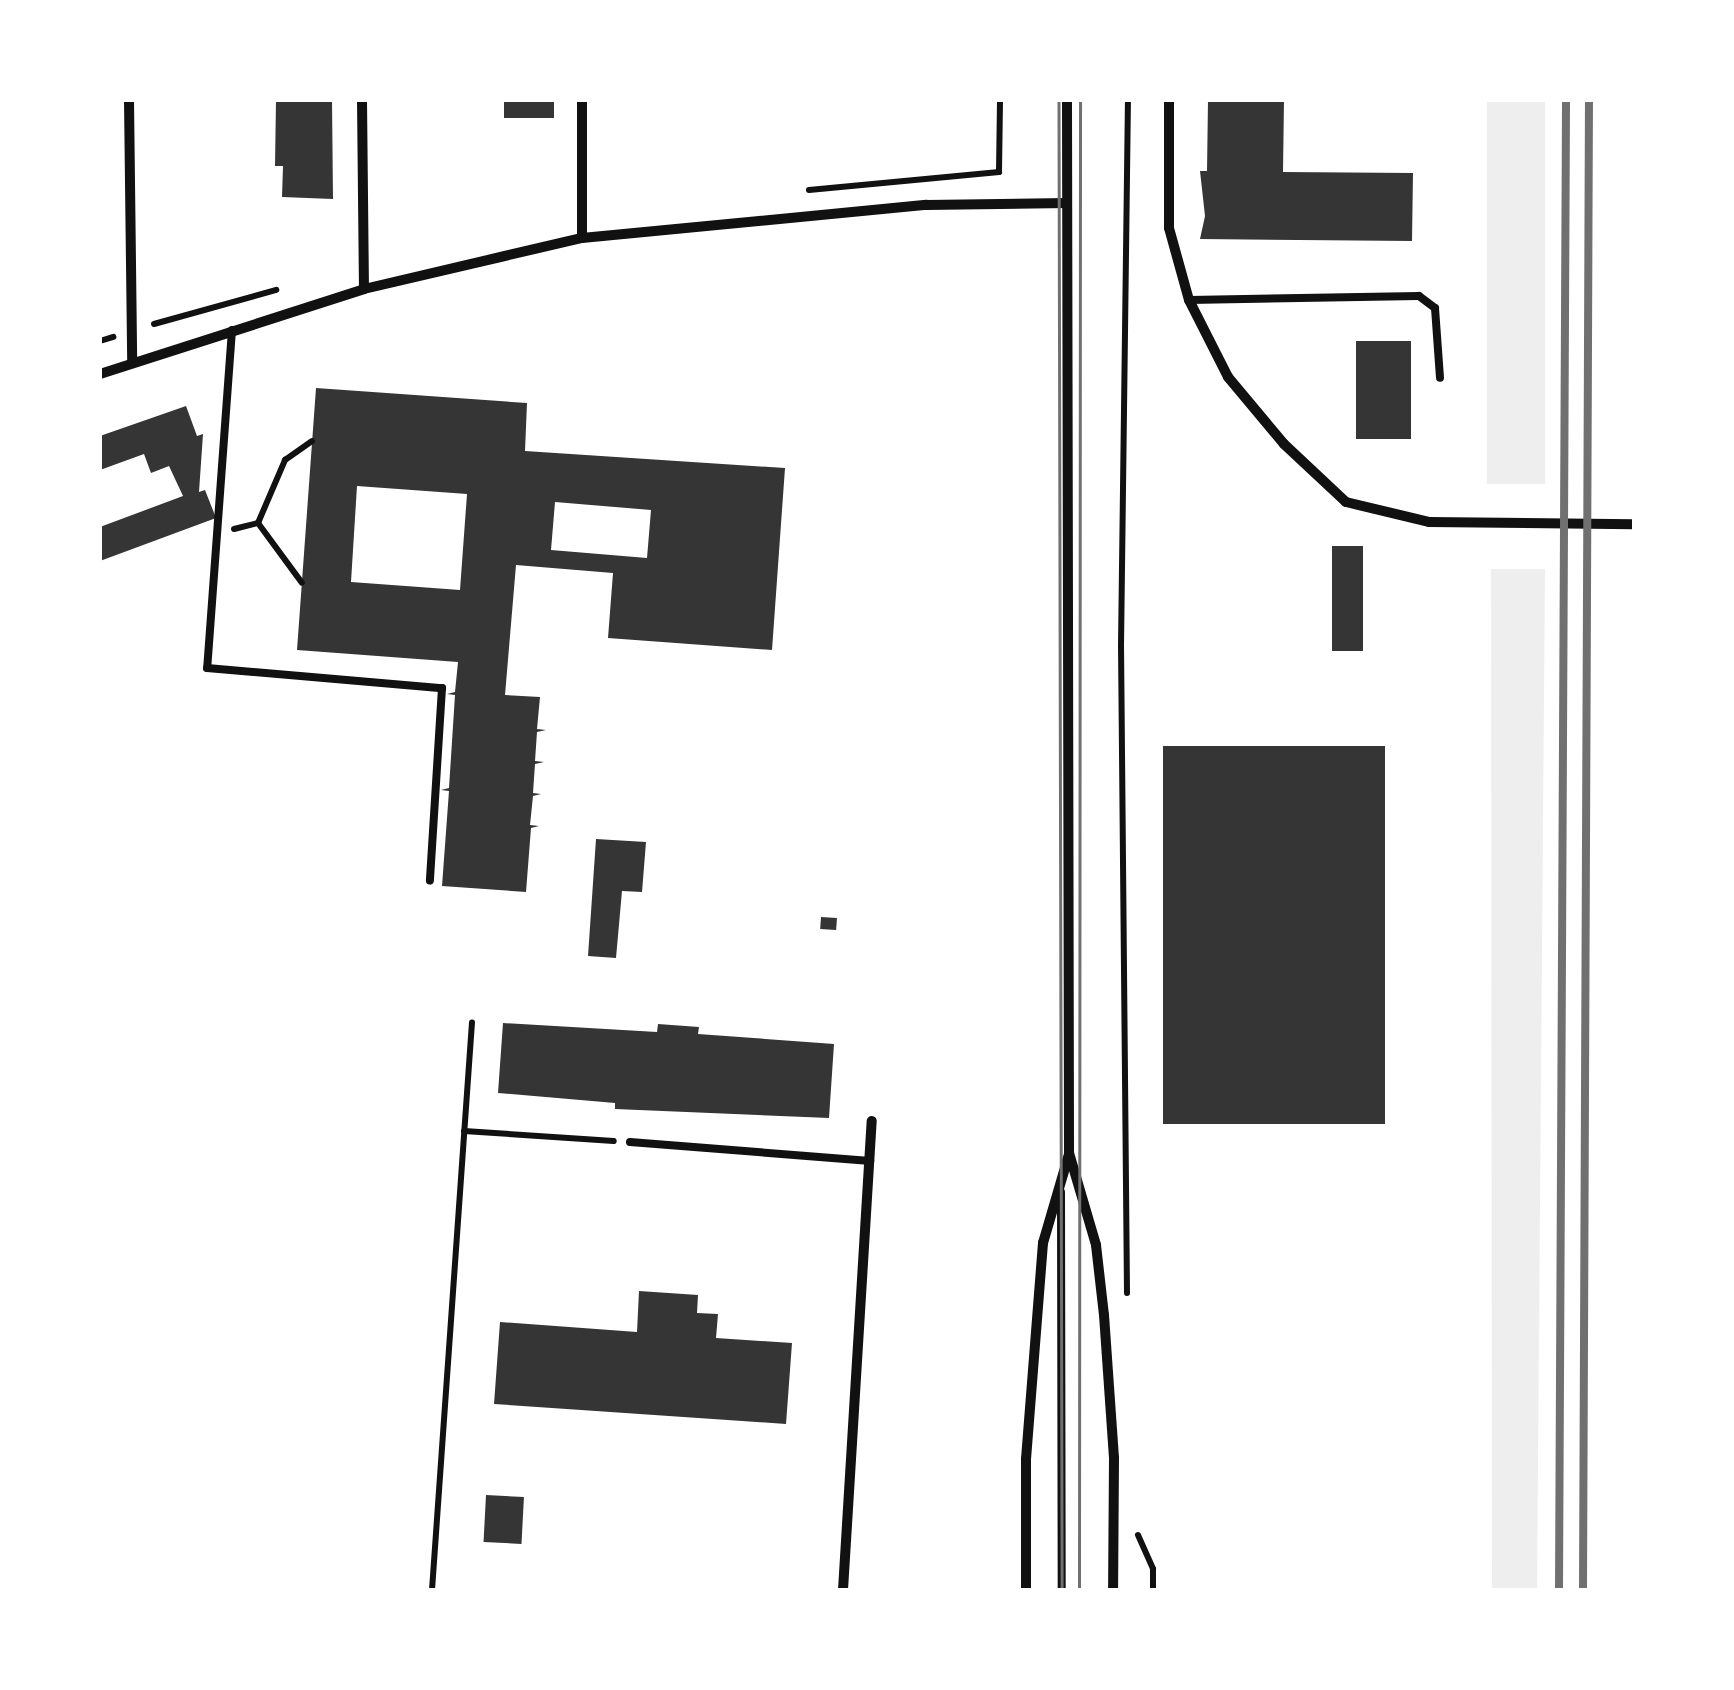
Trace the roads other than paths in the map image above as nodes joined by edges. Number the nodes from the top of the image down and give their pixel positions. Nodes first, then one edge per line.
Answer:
1 (130, 100) edge
2 (362, 100) edge
3 (582, 100) edge
4 (1068, 100) edge
5 (1169, 100) edge
6 (1067, 204) junction
7 (582, 238) junction
8 (364, 289) junction
9 (1189, 300) junction
10 (232, 330) junction
11 (132, 362) junction
12 (100, 374) edge
13 (1440, 378) dead end
14 (1634, 524) edge
15 (430, 881) dead end
16 (872, 1121) dead end
17 (630, 1142) road end
18 (1070, 1153) junction
19 (870, 1161) junction
20 (1060, 1182) junction
21 (843, 1590) edge
22 (1026, 1590) edge
23 (1062, 1590) edge
24 (1113, 1590) edge

1 - 11 street
2 - 8 street
3 - 7 street
4 - 6 street
5 - 9 street
6 - 7 street
6 - 18 street
7 - 8 street
8 - 10 street
9 - 13 lane
9 - 14 street
10 - 11 street
10 - 15 lane
11 - 12 street
16 - 19 street
17 - 19 lane
18 - 20 street
18 - 24 street
19 - 21 street
20 - 22 street
20 - 23 lane

